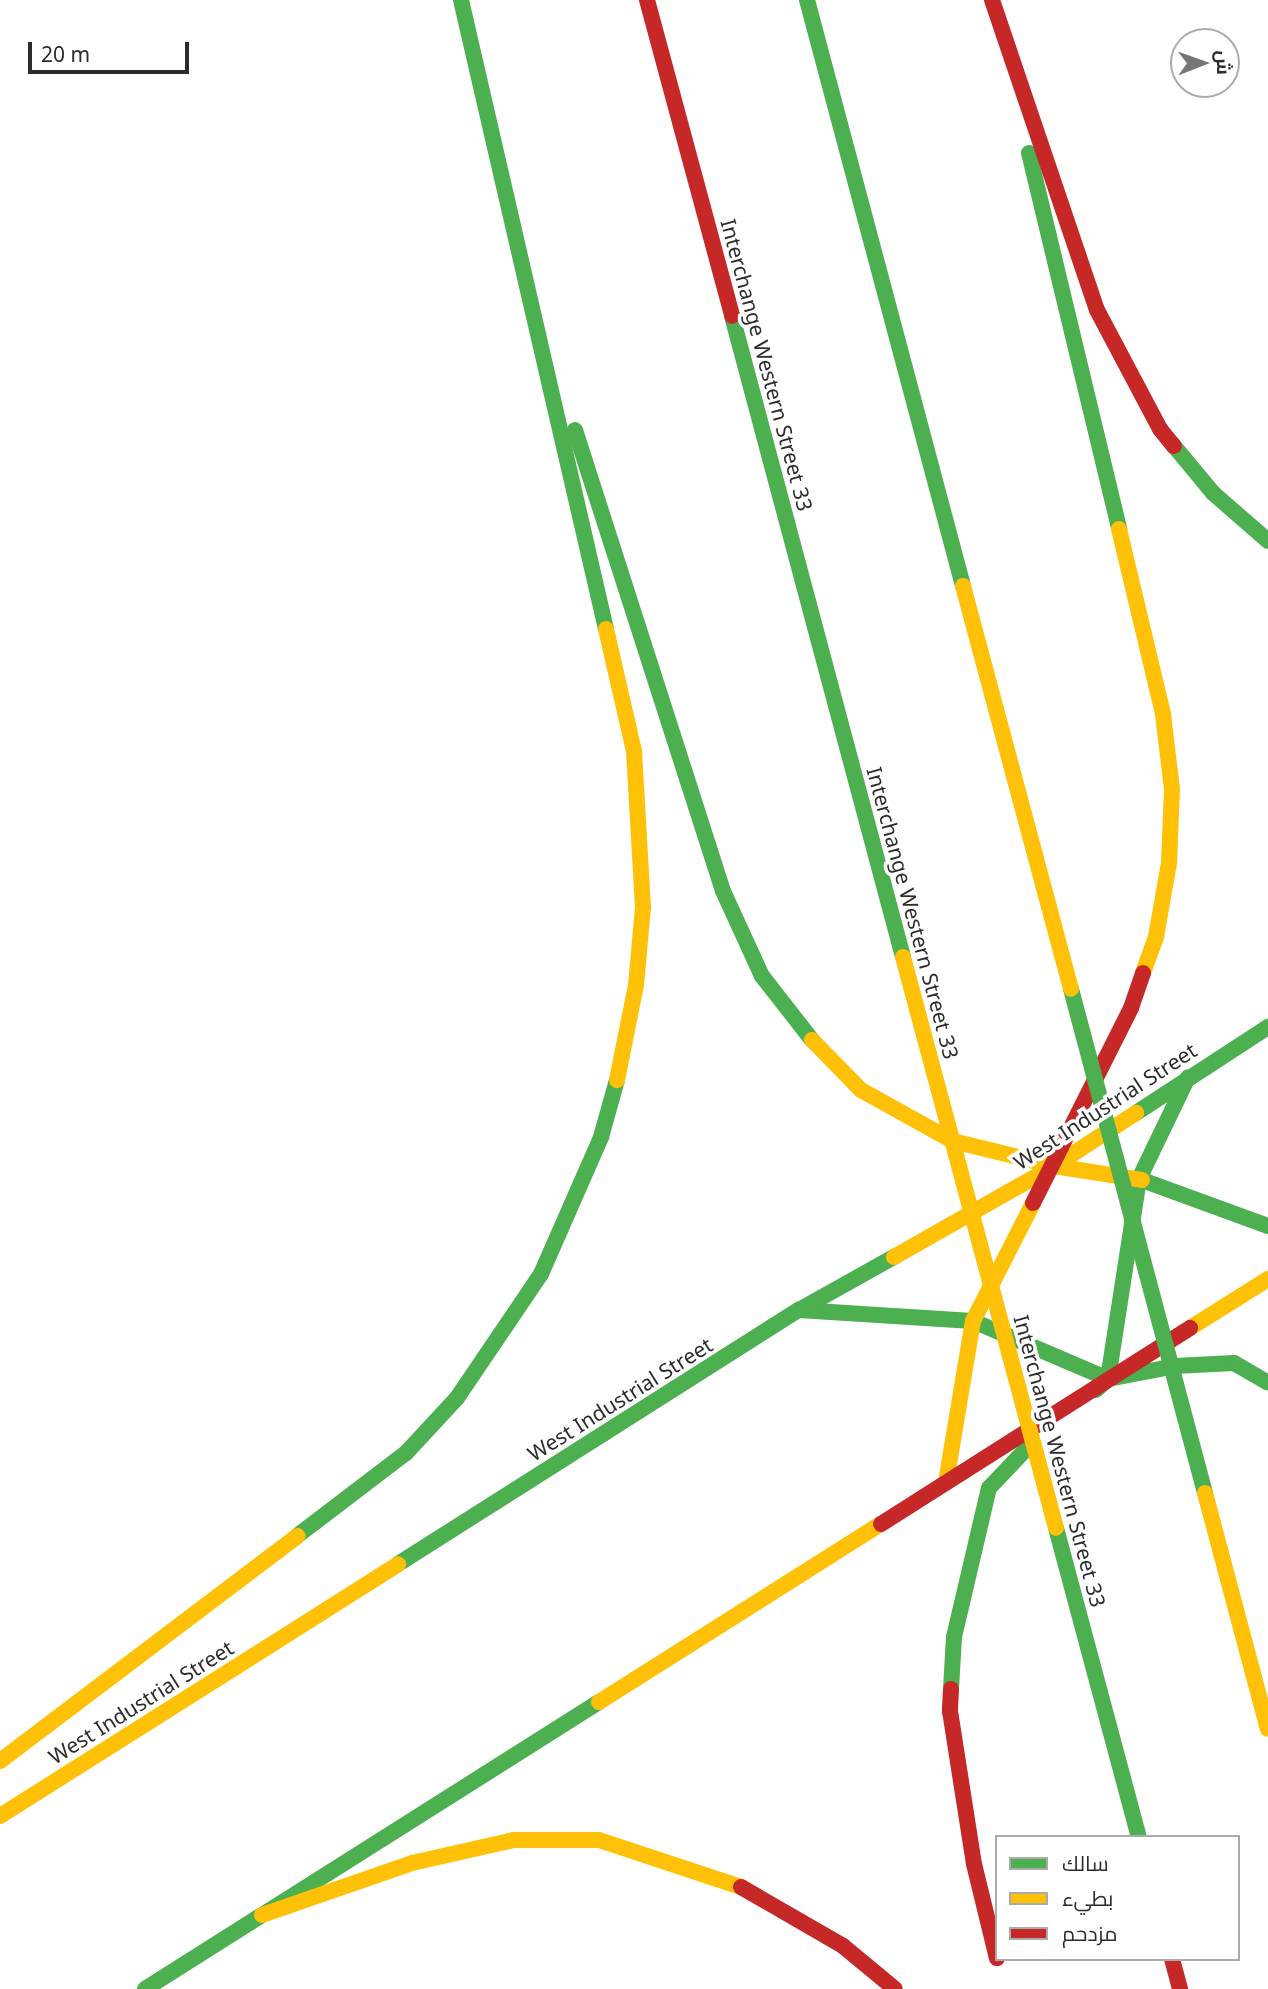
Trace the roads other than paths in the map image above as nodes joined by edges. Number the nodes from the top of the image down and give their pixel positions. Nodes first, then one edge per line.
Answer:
1 (461, 0) edge
2 (647, 0) edge
3 (807, 0) edge
4 (992, 0) edge
5 (998, 23) junction
6 (523, 265) junction
7 (1268, 541) edge
8 (1268, 1027) edge
9 (1189, 1076) junction
10 (1054, 1166) junction
11 (1139, 1179) junction
12 (1268, 1226) edge
13 (1268, 1279) edge
14 (799, 1310) junction
15 (973, 1321) junction
16 (1108, 1379) junction
17 (1268, 1382) edge
18 (946, 1482) junction
19 (1268, 1729) edge
20 (0, 1761) edge
21 (0, 1816) edge
22 (1138, 1835) edge
23 (262, 1915) junction
24 (995, 1951) edge
25 (998, 1961) edge
26 (1173, 1961) edge
27 (1002, 1979) dead end
28 (145, 1989) edge
29 (895, 1989) edge
30 (1180, 1989) edge

1 - 6 main road
2 - 22 main road, Interchange Western Street 33, bridge
3 - 19 main road, bridge
4 - 5 main road
5 - 7 main road
5 - 10 main road
6 - 10 main road
6 - 20 main road
8 - 9 main road, West Industrial Street
9 - 10 main road, West Industrial Street
9 - 11 main road
10 - 11 main road
10 - 14 main road, West Industrial Street
10 - 15 main road
11 - 12 main road
11 - 16 main road
13 - 16 main road
14 - 15 main road
14 - 21 main road, West Industrial Street
15 - 16 main road
15 - 18 main road
16 - 17 main road
16 - 18 main road
16 - 24 main road
18 - 23 main road
23 - 28 main road
23 - 29 main road
25 - 27 main road
26 - 30 main road

